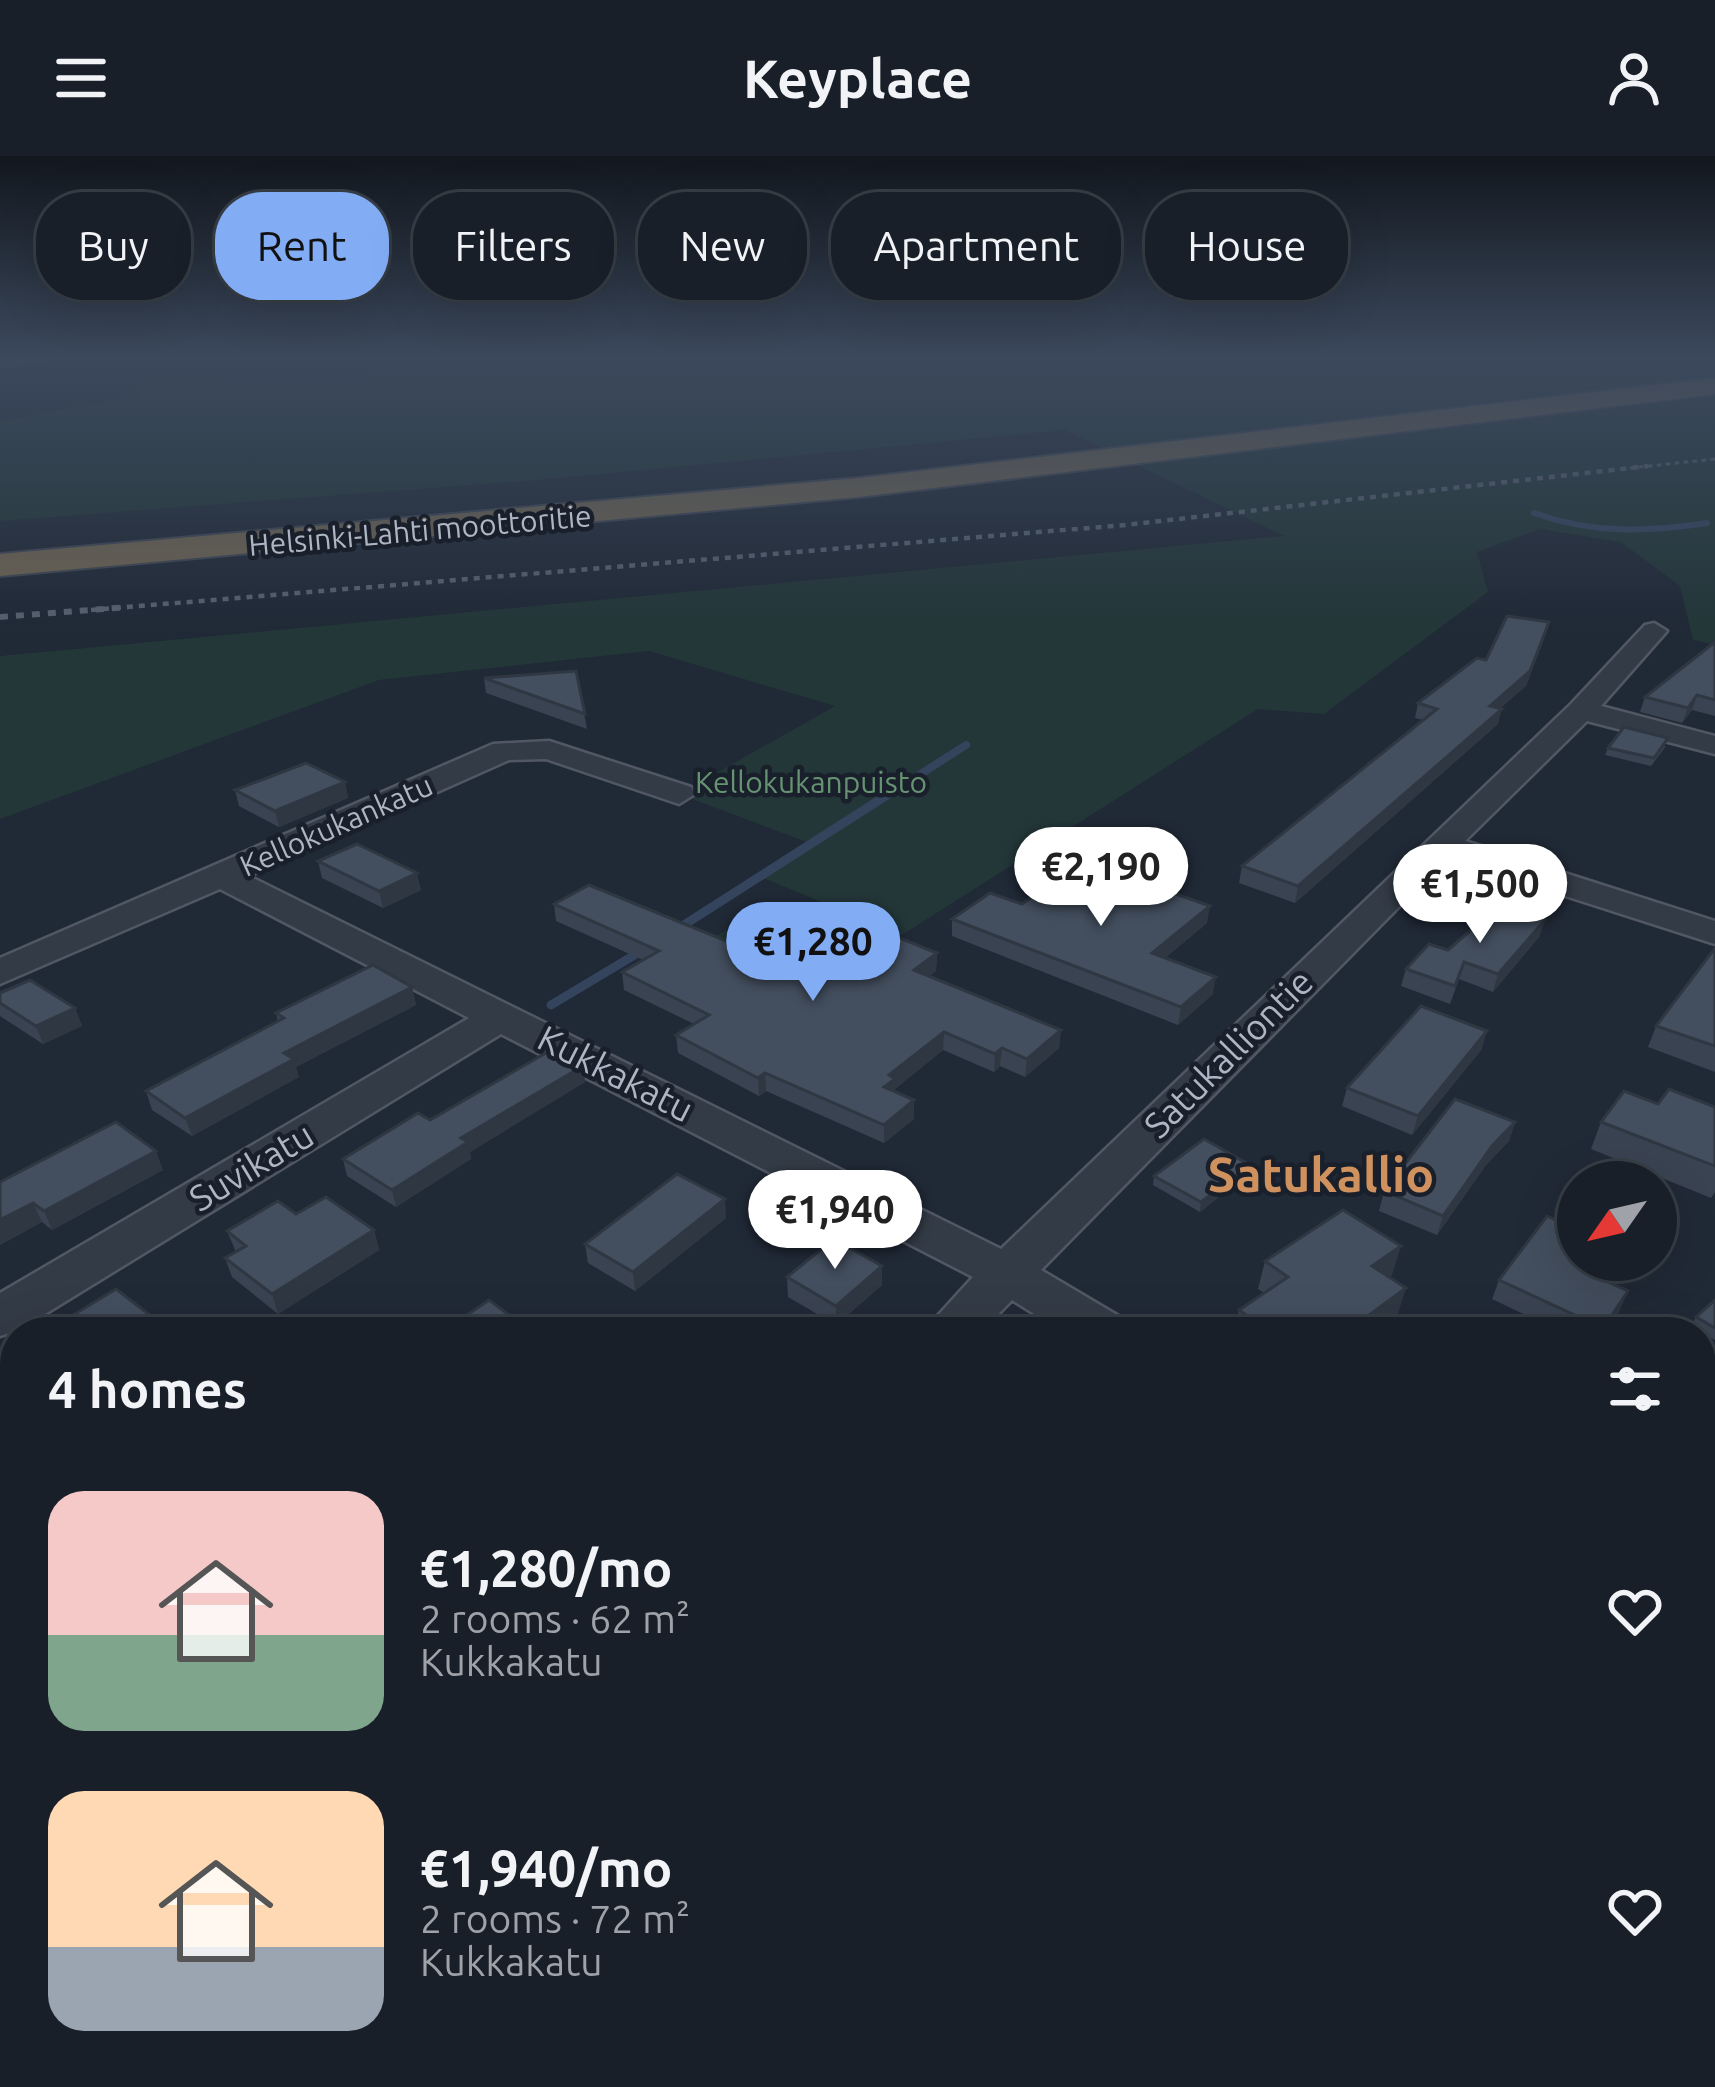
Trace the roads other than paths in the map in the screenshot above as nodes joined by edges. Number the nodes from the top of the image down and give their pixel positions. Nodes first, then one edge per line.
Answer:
1 (1050, 447) edge
2 (1243, 447) edge
3 (1269, 447) edge
4 (1198, 453) junction
5 (0, 541) edge
6 (0, 565) edge
7 (1654, 631) dead end
8 (1581, 710) junction
9 (1715, 745) edge
10 (679, 794) dead end
11 (1441, 844) junction
12 (222, 875) junction
13 (1715, 933) edge
14 (0, 972) edge
15 (503, 1015) junction
16 (1009, 1274) junction
17 (0, 1317) edge
18 (965, 1317) edge
19 (1079, 1317) edge

1 - 5 highway, Helsinki-Lahti moottoritie
2 - 4 highway
3 - 4 highway
4 - 6 highway, Helsinki-Lahti moottoritie
7 - 8 street, Satukalliontie
8 - 9 street
8 - 11 street, Satukalliontie
10 - 12 street, Kellokukankatu
11 - 13 street
11 - 16 street, Satukalliontie
12 - 14 street, Kellokukankatu
12 - 15 street, Kukkakatu
15 - 16 street, Kukkakatu
15 - 17 street, Suvikatu
16 - 18 street, Satukalliontie
16 - 19 street, Kukkakatu

